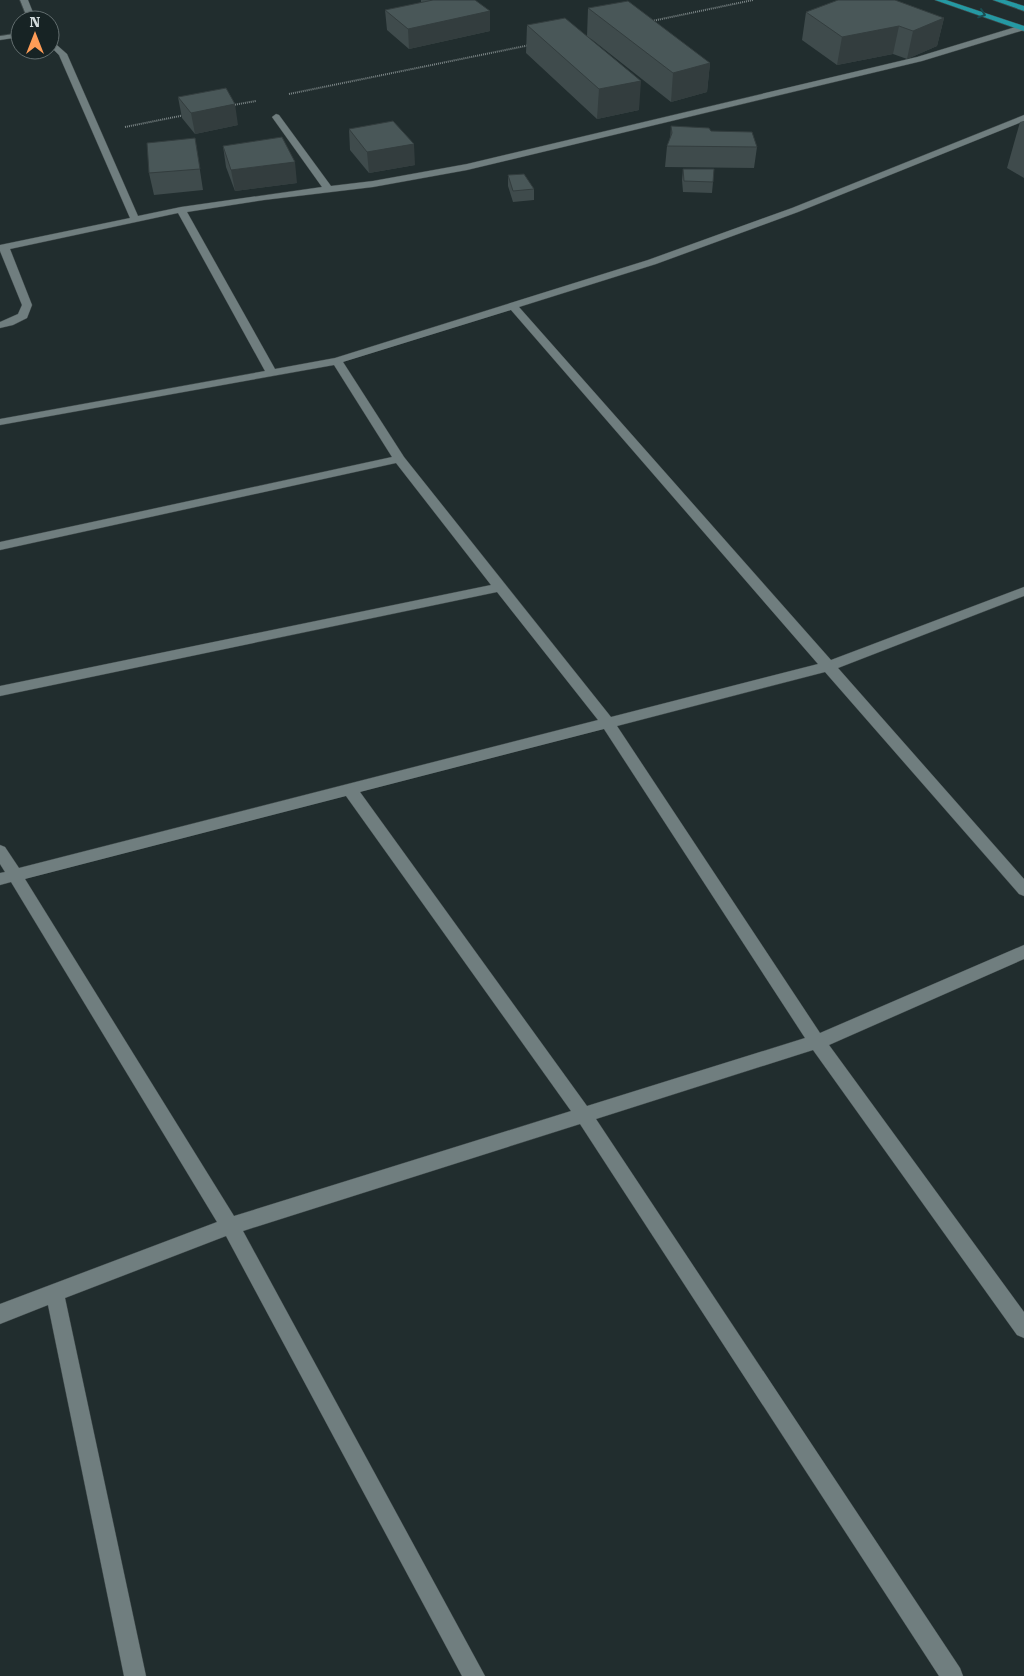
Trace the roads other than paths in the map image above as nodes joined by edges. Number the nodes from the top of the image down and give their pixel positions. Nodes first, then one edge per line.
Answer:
1 (939, 0) edge
2 (997, 0) edge
3 (1024, 9) edge
4 (1023, 29) edge
5 (60, 51) edge
6 (276, 117) dead end
7 (1024, 118) edge
8 (329, 190) junction
9 (181, 210) junction
10 (135, 219) junction
11 (2, 248) edge
12 (513, 306) junction
13 (0, 325) edge
14 (338, 361) junction
15 (272, 374) junction
16 (0, 422) edge
17 (398, 459) junction
18 (0, 546) edge
19 (500, 587) junction
20 (1024, 591) edge
21 (829, 666) junction
22 (0, 691) edge
23 (607, 722) junction
24 (350, 790) junction
25 (0, 851) edge
26 (7, 877) edge
27 (1024, 890) edge
28 (1024, 952) edge
29 (817, 1042) junction
30 (583, 1114) junction
31 (230, 1226) junction
32 (55, 1294) junction
33 (0, 1314) edge
34 (1024, 1328) edge
35 (135, 1676) edge
36 (474, 1676) edge
37 (952, 1676) edge

1 -> 4 highway
2 - 3 highway
4 - 8 street
5 - 10 street
6 - 8 street
7 - 12 street
8 - 9 street
9 - 10 street
9 - 15 street
10 - 11 street
11 - 13 street
12 - 14 street
12 - 21 street
14 - 15 street
14 - 17 street
15 - 16 street
17 - 18 street
17 - 19 street
19 - 22 street
19 - 23 street
20 - 21 street
21 - 23 street
21 - 27 street
23 - 24 street
23 - 29 street
24 - 26 street
24 - 30 street
25 - 26 street
26 - 31 street
28 - 29 street
29 - 30 street
29 - 34 street
30 - 31 street
30 - 37 street
31 - 32 street
31 - 36 street
32 - 33 street
32 - 35 street

